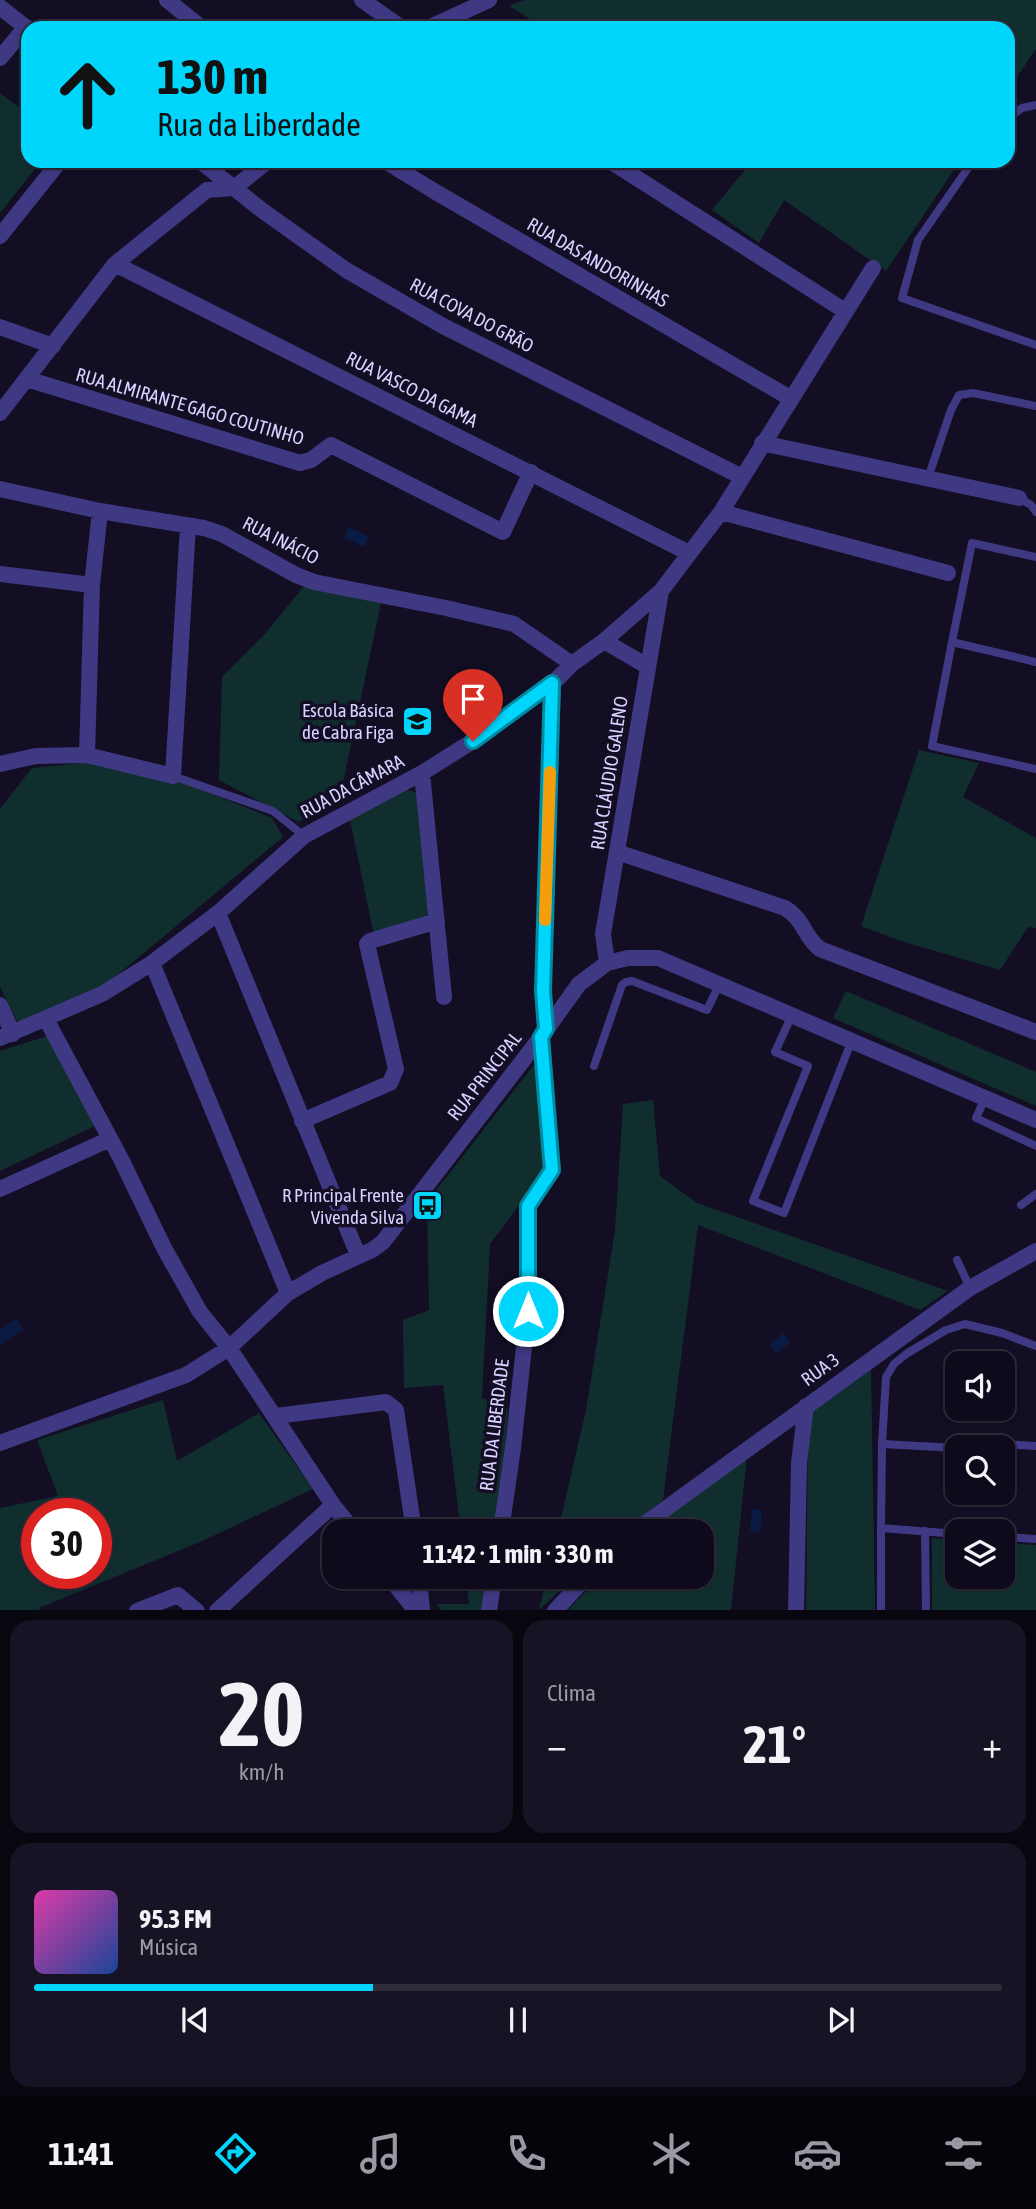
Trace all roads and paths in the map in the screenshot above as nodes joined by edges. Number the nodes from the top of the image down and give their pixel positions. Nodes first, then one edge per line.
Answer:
1 (167, 0) edge
2 (362, 0) edge
3 (489, 0) edge
4 (0, 7) edge
5 (193, 21) edge
6 (392, 21) edge
7 (443, 21) edge
8 (21, 23) edge
9 (21, 35) edge
10 (0, 58) edge
11 (1036, 105) edge
12 (1015, 113) edge
13 (54, 168) edge
14 (209, 168) edge
15 (259, 168) edge
16 (397, 168) edge
17 (621, 168) edge
18 (968, 168) edge
19 (234, 188) junction
20 (0, 236) edge
21 (115, 264) junction
22 (873, 268) dead end
23 (845, 311) junction
24 (0, 327) edge
25 (1036, 345) edge
26 (53, 346) junction
27 (27, 379) junction
28 (790, 398) junction
29 (1036, 406) edge
30 (0, 413) edge
31 (762, 443) junction
32 (531, 472) junction
33 (742, 477) junction
34 (928, 478) junction
35 (0, 489) edge
36 (1019, 498) joint
37 (100, 511) junction
38 (720, 512) junction
39 (1036, 512) edge
40 (187, 526) junction
41 (689, 553) junction
42 (1036, 557) edge
43 (948, 573) dead end
44 (0, 574) edge
45 (92, 585) junction
46 (662, 591) junction
47 (604, 641) junction
48 (952, 642) junction
49 (1036, 662) edge
50 (572, 664) junction
51 (647, 666) junction
52 (552, 683) junction
53 (87, 755) junction
54 (0, 764) edge
55 (1036, 769) edge
56 (422, 773) junction
57 (173, 776) junction
58 (304, 836) junction
59 (617, 852) junction
60 (218, 913) junction
61 (437, 921) junction
62 (607, 962) junction
63 (152, 963) junction
64 (719, 985) junction
65 (444, 997) dead end
66 (0, 1005) edge
67 (792, 1015) junction
68 (46, 1019) junction
69 (1036, 1032) edge
70 (544, 1033) junction
71 (6, 1036) edge
72 (852, 1040) junction
73 (594, 1066) dead end
74 (985, 1098) junction
75 (1036, 1120) edge
76 (302, 1121) junction
77 (110, 1139) junction
78 (1036, 1146) edge
79 (0, 1189) edge
80 (1036, 1194) edge
81 (1021, 1205) dead end
82 (1036, 1251) edge
83 (358, 1255) junction
84 (957, 1260) dead end
85 (970, 1288) junction
86 (288, 1293) junction
87 (1036, 1346) edge
88 (229, 1348) junction
89 (806, 1406) junction
90 (276, 1416) junction
91 (0, 1443) edge
92 (882, 1444) junction
93 (1015, 1445) edge
94 (1036, 1446) edge
95 (945, 1449) edge
96 (333, 1505) junction
97 (344, 1519) edge
98 (412, 1519) edge
99 (503, 1519) edge
100 (651, 1519) edge
101 (881, 1528) junction
102 (925, 1531) junction
103 (945, 1533) edge
104 (1015, 1538) edge
105 (1036, 1539) edge
106 (399, 1589) edge
107 (420, 1589) edge
108 (492, 1589) edge
109 (575, 1589) edge
110 (140, 1610) edge
111 (196, 1610) edge
112 (218, 1610) edge
113 (415, 1610) edge
114 (422, 1610) edge
115 (489, 1610) edge
116 (556, 1610) edge
117 (796, 1610) edge
118 (881, 1610) edge
119 (926, 1610) edge

1 - 5 street
2 - 6 street
3 - 7 street
4 - 8 street
9 - 10 street
11 - 12 lane
13 - 20 street
14 - 19 street, RUA COVA DO GRÃO
15 - 19 street
16 - 28 street, RUA DAS ANDORINHAS
17 - 23 street
18 - 25 lane
19 - 21 street
19 - 33 street, RUA COVA DO GRÃO
21 - 26 street
21 - 32 street, RUA VASCO DA GAMA
22 - 23 street, RUA DA CÂMARA
23 - 28 street, RUA DA CÂMARA
24 - 26 street
26 - 27 street
27 - 30 street
27 - 32 street, RUA ALMIRANTE GAGO COUTINHO
28 - 31 street, RUA DA CÂMARA
29 - 34 lane
31 - 33 street, RUA DA CÂMARA
31 - 34 street
32 - 41 street, RUA VASCO DA GAMA
33 - 38 street, RUA DA CÂMARA
34 - 36 street
35 - 37 street, RUA INÁCIO
36 - 39 lane
37 - 40 street, RUA INÁCIO
37 - 45 street
38 - 41 street, RUA DA CÂMARA
38 - 43 street
40 - 50 street, RUA INÁCIO
40 - 57 street
41 - 46 street, RUA DA CÂMARA
42 - 48 lane
44 - 45 street
45 - 53 street
46 - 47 street, RUA DA CÂMARA
46 - 51 street, RUA CLÁUDIO GALENO
47 - 50 street, RUA DA CÂMARA
47 - 51 street
48 - 49 lane
48 - 55 lane
50 - 52 street, RUA DA CÂMARA
51 - 59 street, RUA CLÁUDIO GALENO
52 - 56 street, RUA DA CÂMARA
52 - 70 street, RUA DA LIBERDADE
53 - 54 street
53 - 57 street
56 - 58 street, RUA DA CÂMARA
56 - 61 street
57 - 58 lane
58 - 60 street, RUA DA CÂMARA
59 - 62 street, RUA CLÁUDIO GALENO
59 - 69 street
60 - 63 street, RUA DA CÂMARA
60 - 76 street
61 - 65 street
61 - 76 street
62 - 64 street
62 - 70 street, RUA PRINCIPAL
63 - 68 street, RUA DA CÂMARA
63 - 86 street
64 - 67 street
64 - 73 lane
66 - 71 street
67 - 72 street
67 - 72 lane
68 - 71 street, RUA DA CÂMARA
68 - 77 street
70 - 83 street, RUA PRINCIPAL
70 - 99 street, RUA DA LIBERDADE
72 - 74 street
74 - 75 street
74 - 78 lane
76 - 83 street
77 - 79 street
77 - 88 street
80 - 81 lane
82 - 85 street, RUA 3
83 - 86 street, RUA PRINCIPAL
84 - 85 lane
85 - 89 street, RUA 3
86 - 88 street, RUA PRINCIPAL
87 - 92 lane
88 - 90 street
88 - 91 street, RUA PRINCIPAL
89 - 100 street, RUA 3
89 - 117 street
90 - 96 street
90 - 98 street
92 - 95 lane
92 - 101 lane
93 - 94 lane
96 - 97 street
96 - 112 street
101 - 102 lane
101 - 118 lane
102 - 103 lane
102 - 119 lane
104 - 105 lane
106 - 113 street
107 - 114 street
108 - 115 street
109 - 116 street
110 - 111 street

